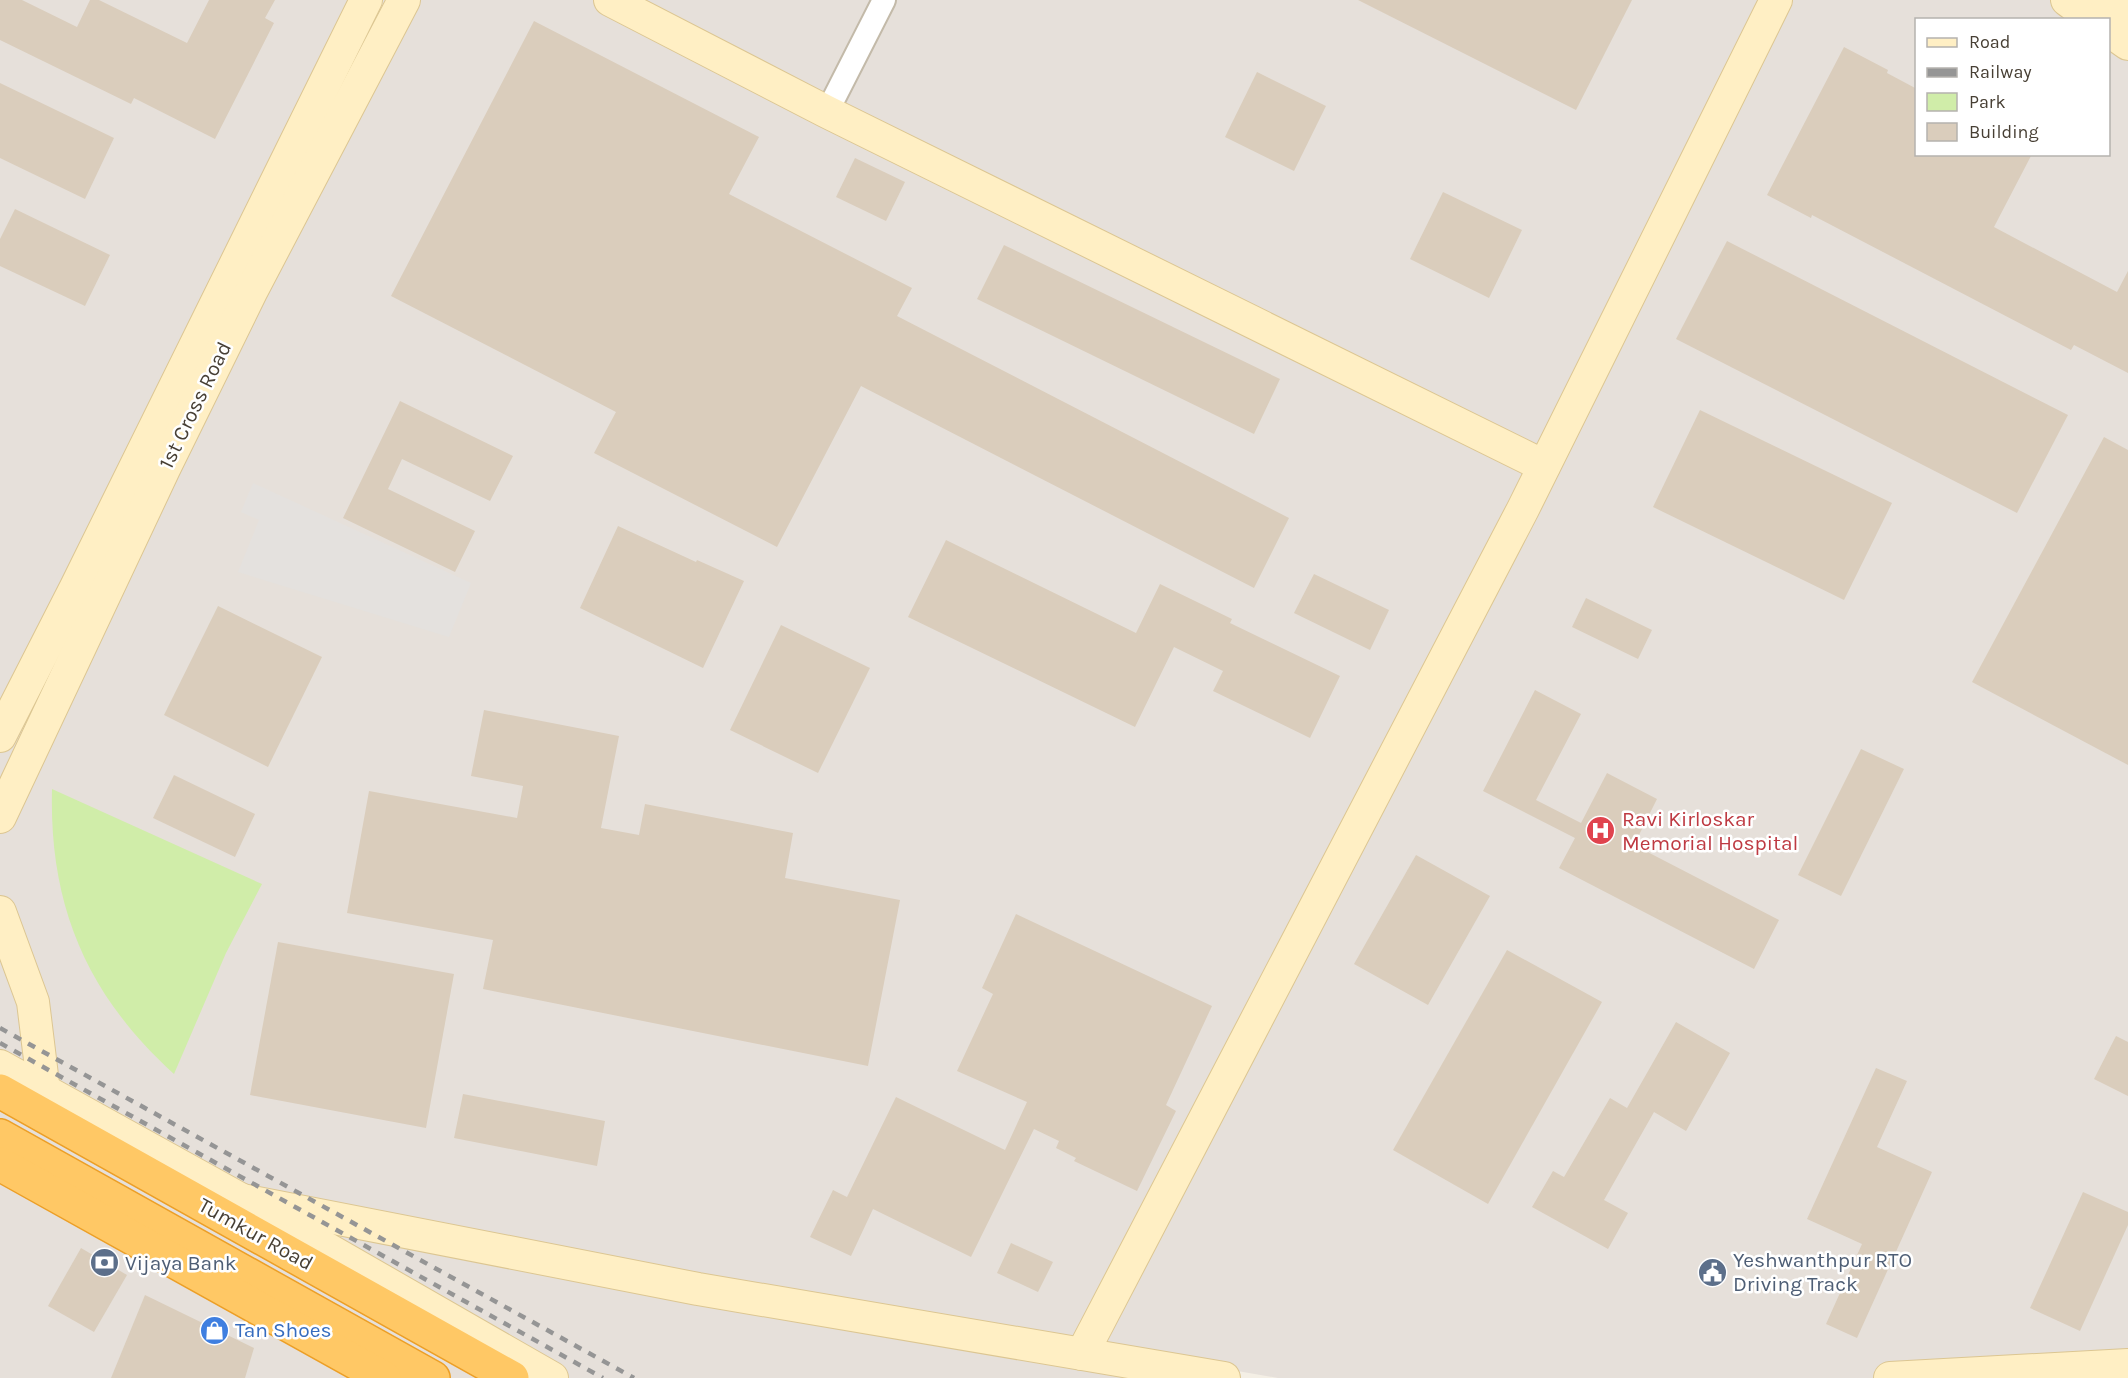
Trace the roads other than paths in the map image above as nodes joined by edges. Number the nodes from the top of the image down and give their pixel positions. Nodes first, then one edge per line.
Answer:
1 (366, 0) edge
2 (404, 0) edge
3 (610, 0) edge
4 (885, 0) edge
5 (1776, 0) edge
6 (2067, 0) edge
7 (2108, 0) edge
8 (2128, 15) edge
9 (2091, 18) edge
10 (2110, 31) edge
11 (2128, 44) edge
12 (826, 112) junction
13 (1544, 466) junction
14 (0, 736) edge
15 (0, 817) edge
16 (0, 912) edge
17 (0, 1066) edge
18 (0, 1091) edge
19 (44, 1092) junction
20 (0, 1108) edge
21 (0, 1136) edge
22 (0, 1164) edge
23 (0, 1178) edge
24 (242, 1200) junction
25 (1082, 1353) junction
26 (2128, 1365) edge
27 (361, 1378) edge
28 (384, 1378) edge
29 (433, 1378) edge
30 (480, 1378) edge
31 (512, 1378) edge
32 (552, 1378) edge
33 (1224, 1378) edge
34 (1890, 1378) edge

1 - 14 street, 1st Cross Road
2 - 15 street, 1st Cross Road
3 - 12 street
4 - 12 street
5 - 13 street
6 - 9 street
7 - 8 street
10 - 11 street
12 - 13 street
13 - 25 street
16 - 19 street
17 - 19 street
18 - 31 highway, Tumkur Road
19 - 24 street
20 - 30 highway
21 - 29 highway
22 - 28 highway
23 - 27 street
24 - 25 street
24 - 32 street
25 - 33 street
26 - 34 street

